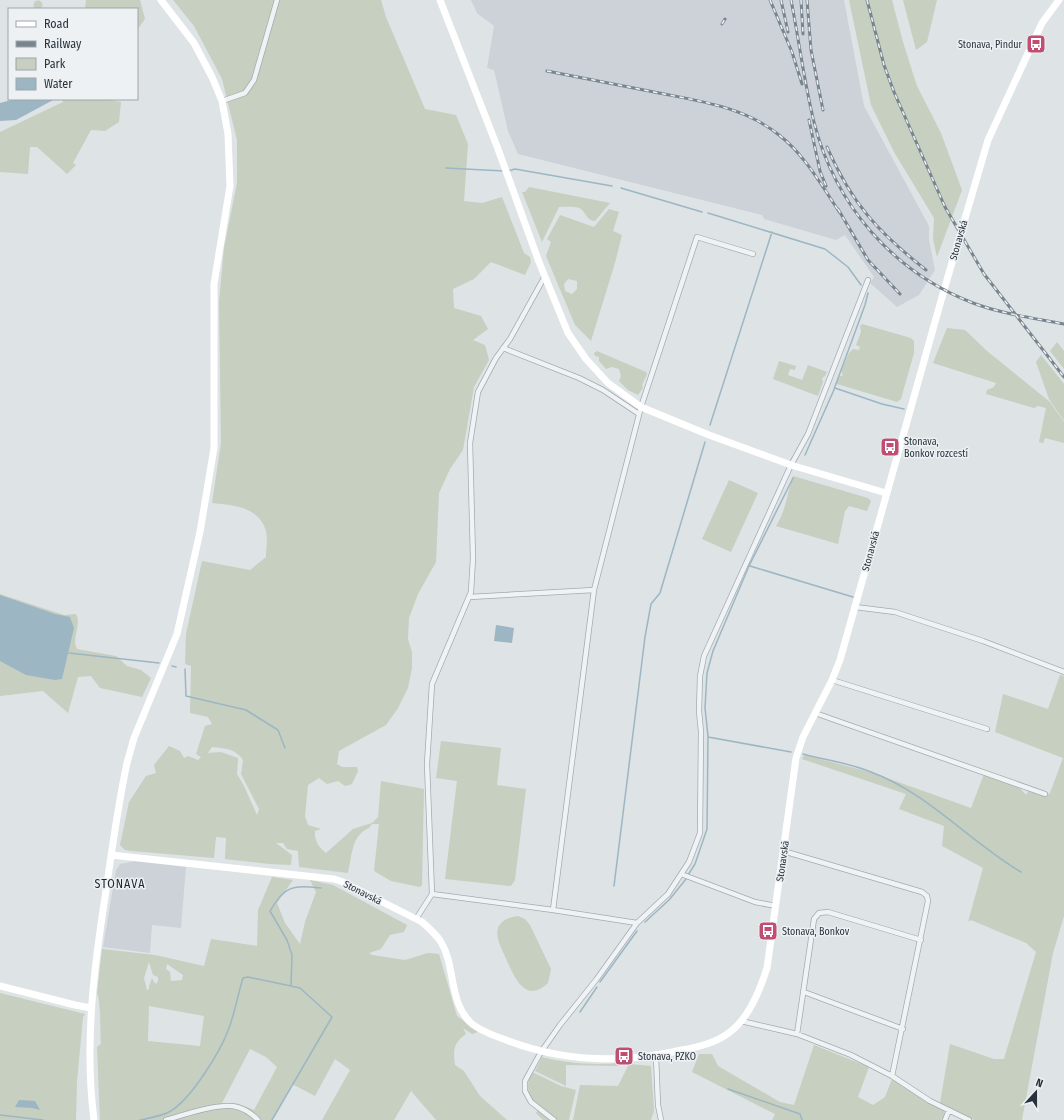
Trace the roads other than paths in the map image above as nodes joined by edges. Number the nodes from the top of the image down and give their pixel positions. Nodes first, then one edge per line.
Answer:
1 (161, 0) edge
2 (276, 0) edge
3 (440, 0) edge
4 (1059, 0) edge
5 (222, 101) junction
6 (752, 254) dead end
7 (545, 276) junction
8 (868, 280) dead end
9 (503, 348) junction
10 (640, 410) junction
11 (791, 465) junction
12 (886, 493) junction
13 (594, 590) junction
14 (469, 597) junction
15 (854, 607) junction
16 (1064, 672) edge
17 (832, 680) junction
18 (815, 713) junction
19 (987, 729) dead end
20 (1045, 794) dead end
21 (783, 851) junction
22 (111, 855) junction
23 (681, 874) junction
24 (432, 894) junction
25 (776, 906) junction
26 (553, 910) junction
27 (416, 919) junction
28 (637, 923) junction
29 (921, 940) junction
30 (0, 986) edge
31 (804, 992) junction
32 (91, 1008) junction
33 (741, 1021) junction
34 (903, 1029) junction
35 (797, 1034) junction
36 (541, 1052) junction
37 (656, 1056) junction
38 (892, 1076) junction
39 (950, 1110) junction
40 (94, 1120) edge
41 (166, 1120) edge
42 (258, 1120) edge
43 (554, 1120) edge
44 (661, 1120) edge
45 (945, 1120) edge
46 (969, 1120) edge

1 - 5 street
2 - 5 street
3 - 7 street
4 - 12 street, Stonavská
5 - 22 street
6 - 10 street
7 - 9 street
7 - 10 street
8 - 11 street
9 - 10 street
9 - 14 street
10 - 11 street
10 - 13 street
11 - 12 street
11 - 23 street
12 - 15 street, Stonavská
13 - 14 street
13 - 26 street
14 - 24 street
15 - 16 street
15 - 17 street, Stonavská
17 - 18 street, Stonavská
17 - 19 street
18 - 20 street
18 - 21 street, Stonavská
21 - 25 street, Stonavská
21 - 29 street
22 - 27 street, Stonavská
22 - 32 street
23 - 25 street
23 - 28 street
24 - 26 street
24 - 27 street
25 - 33 street, Stonavská
26 - 28 street
27 - 36 street, Stonavská
28 - 36 street
29 - 31 street
29 - 34 street
30 - 32 street
31 - 34 street
31 - 35 street
32 - 40 street
33 - 35 street
33 - 37 street, Stonavská
34 - 38 street
35 - 38 street
36 - 37 street, Stonavská
36 - 43 street
37 - 44 street
38 - 39 street
39 - 45 street
39 - 46 street
41 - 42 street

